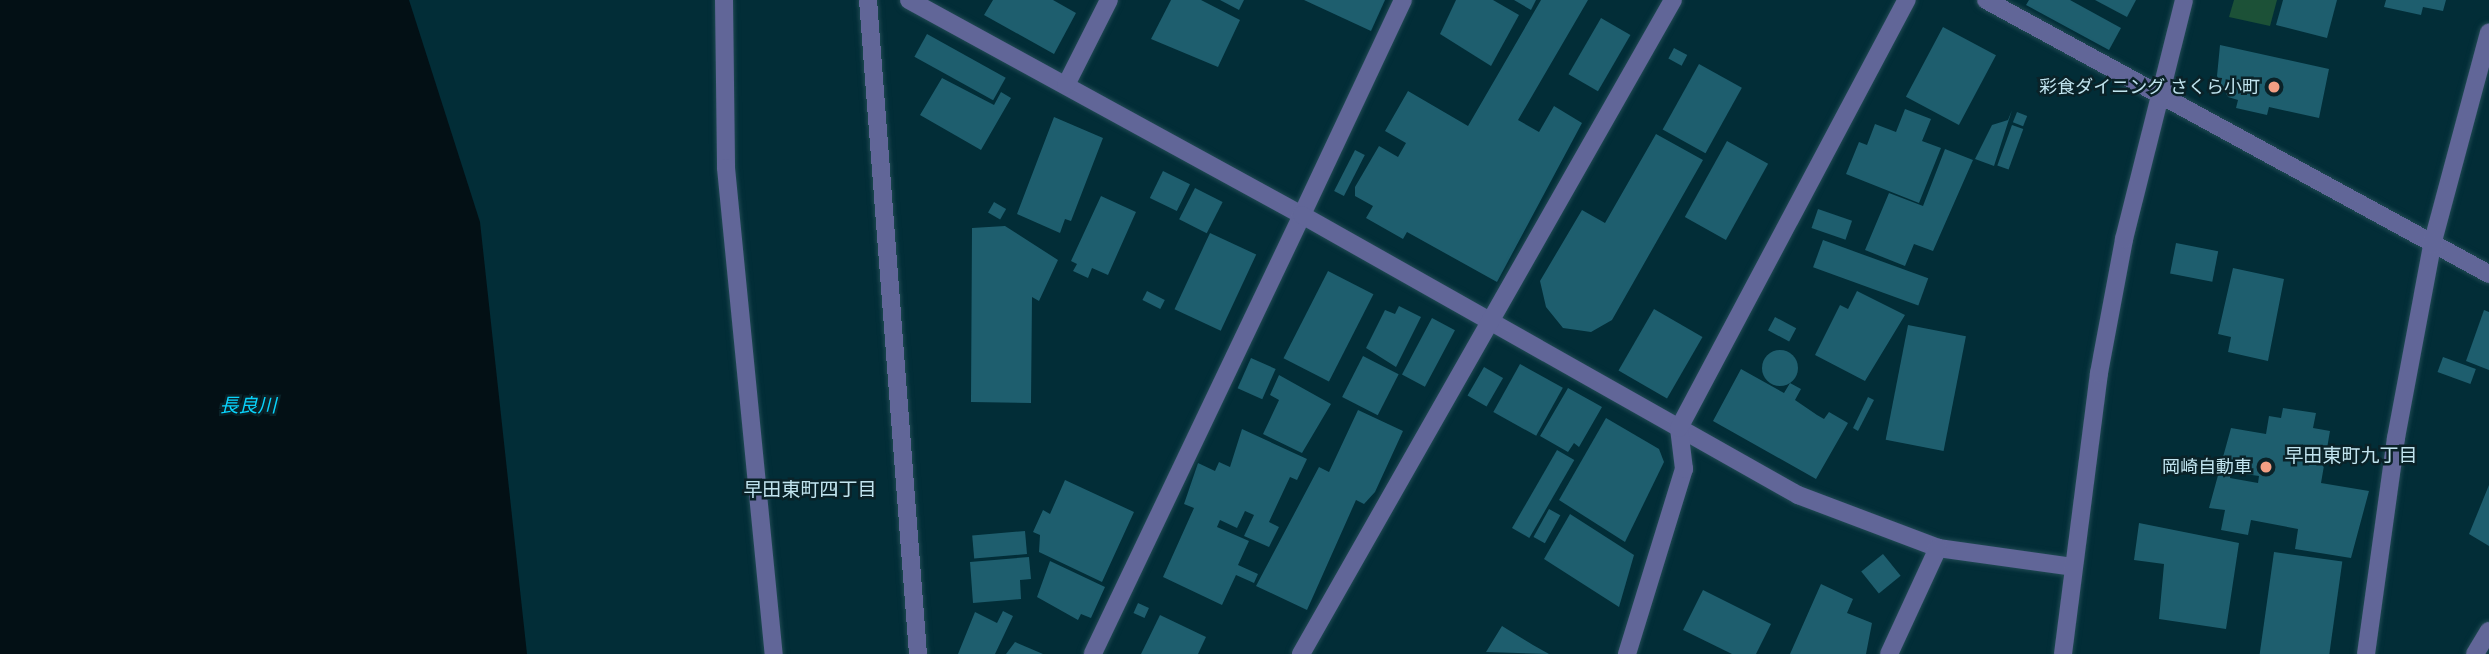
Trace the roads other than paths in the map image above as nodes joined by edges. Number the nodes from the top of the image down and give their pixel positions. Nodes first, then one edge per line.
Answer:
1 (724, 0) edge
2 (868, 0) edge
3 (909, 0) edge
4 (1109, 0) edge
5 (1403, 0) edge
6 (1673, 0) edge
7 (1907, 0) edge
8 (1986, 0) edge
9 (2184, 0) edge
10 (2489, 32) edge
11 (1066, 85) junction
12 (2158, 95) junction
13 (1302, 215) junction
14 (2432, 245) junction
15 (2489, 274) edge
16 (1489, 319) junction
17 (1679, 428) junction
18 (1938, 548) junction
19 (2073, 566) junction
20 (2489, 631) edge
21 (774, 654) edge
22 (918, 654) edge
23 (1093, 654) edge
24 (1301, 654) edge
25 (1627, 654) edge
26 (1889, 654) edge
27 (2063, 654) edge
28 (2366, 654) edge
29 (2475, 654) edge

1 - 21 street
2 - 22 street
3 - 11 street
4 - 11 street
5 - 13 street
6 - 16 street
7 - 17 street
8 - 12 street
9 - 12 street
10 - 14 street
11 - 13 street
12 - 14 street
12 - 19 street
13 - 16 street
13 - 23 street
14 - 15 street
14 - 28 street
16 - 17 street
16 - 24 street
17 - 18 street
17 - 25 street
18 - 19 street
18 - 26 street
19 - 27 street
20 - 29 street

